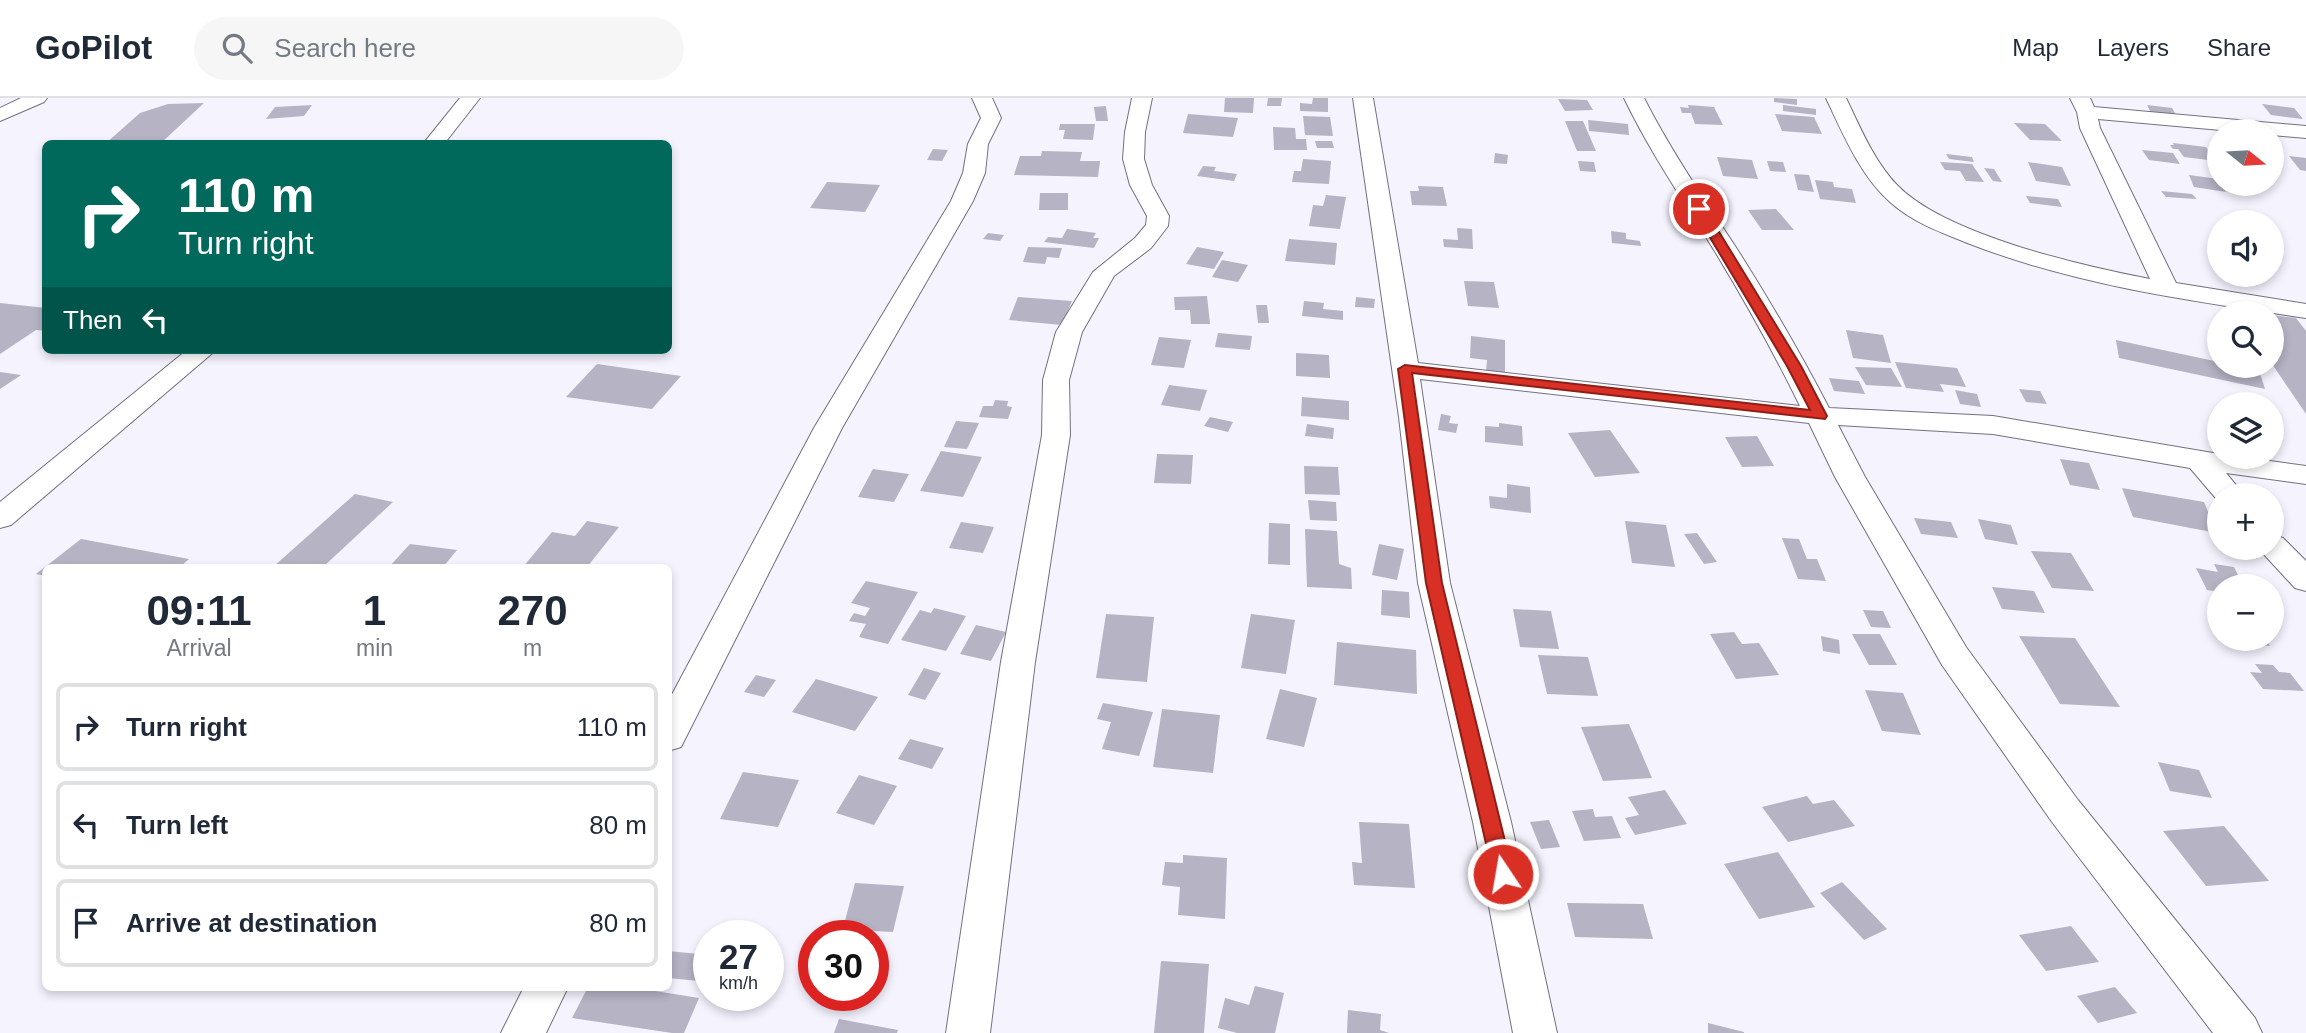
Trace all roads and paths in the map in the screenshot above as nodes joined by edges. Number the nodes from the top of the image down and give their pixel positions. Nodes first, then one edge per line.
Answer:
1 (37, 98) edge
2 (470, 98) edge
3 (982, 98) edge
4 (1142, 98) edge
5 (1363, 98) edge
6 (1634, 98) edge
7 (1836, 98) edge
8 (2084, 105) edge
9 (0, 115) edge
10 (2306, 132) edge
11 (436, 140) edge
12 (2168, 291) junction
13 (2306, 311) edge
14 (198, 354) edge
15 (1405, 369) junction
16 (1820, 416) junction
17 (2199, 460) junction
18 (2306, 475) edge
19 (2219, 483) edge
20 (0, 518) edge
21 (2284, 557) edge
22 (2306, 580) edge
23 (672, 729) edge
24 (545, 991) edge
25 (523, 1033) edge
26 (968, 1033) edge
27 (1535, 1033) edge
28 (2240, 1033) edge

1 - 9 street
2 - 11 street
3 - 23 street
4 - 26 street
5 - 15 street
6 - 16 street
7 - 12 street
8 - 10 street
8 - 12 street
12 - 13 street
14 - 20 street
15 - 16 street
15 - 27 street
16 - 17 street
16 - 28 street
17 - 18 street
17 - 19 street
21 - 22 street
24 - 25 street

